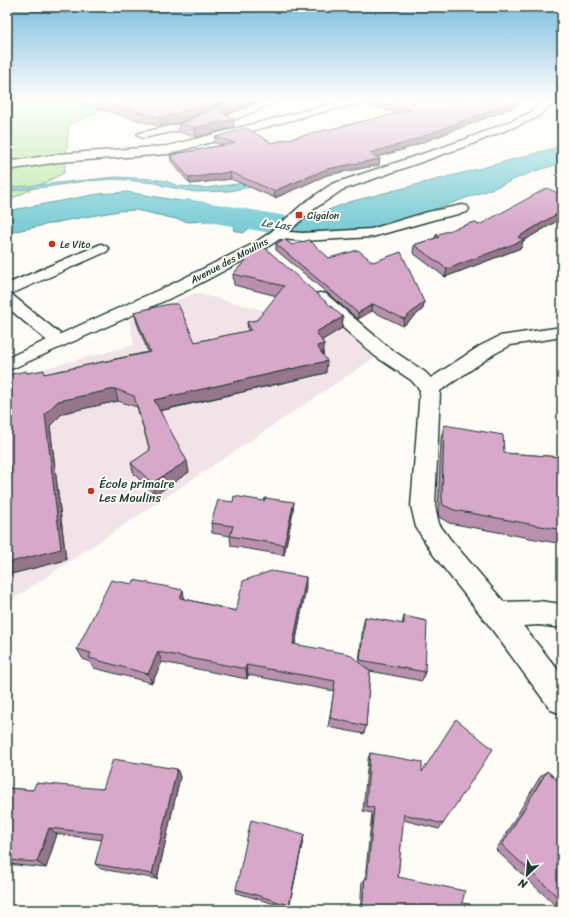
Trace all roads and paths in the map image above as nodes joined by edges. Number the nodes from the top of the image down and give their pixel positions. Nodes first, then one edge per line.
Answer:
1 (198, 142) edge
2 (469, 142) edge
3 (7, 166) edge
4 (462, 209) dead end
5 (284, 228) junction
6 (258, 247) junction
7 (101, 249) dead end
8 (277, 260) edge
9 (306, 285) edge
10 (7, 290) edge
11 (7, 298) edge
12 (562, 332) edge
13 (58, 341) junction
14 (7, 365) edge
15 (430, 388) junction
16 (498, 615) junction
17 (562, 616) edge
18 (562, 699) edge

1 - 3 street
2 - 5 street, Avenue des Moulins
4 - 5 street
5 - 6 street, Avenue des Moulins
6 - 8 street
6 - 13 street, Avenue des Moulins
7 - 10 street
9 - 15 street
11 - 13 street
12 - 15 street
13 - 14 street, Avenue des Moulins
15 - 16 street
16 - 17 street
16 - 18 street

